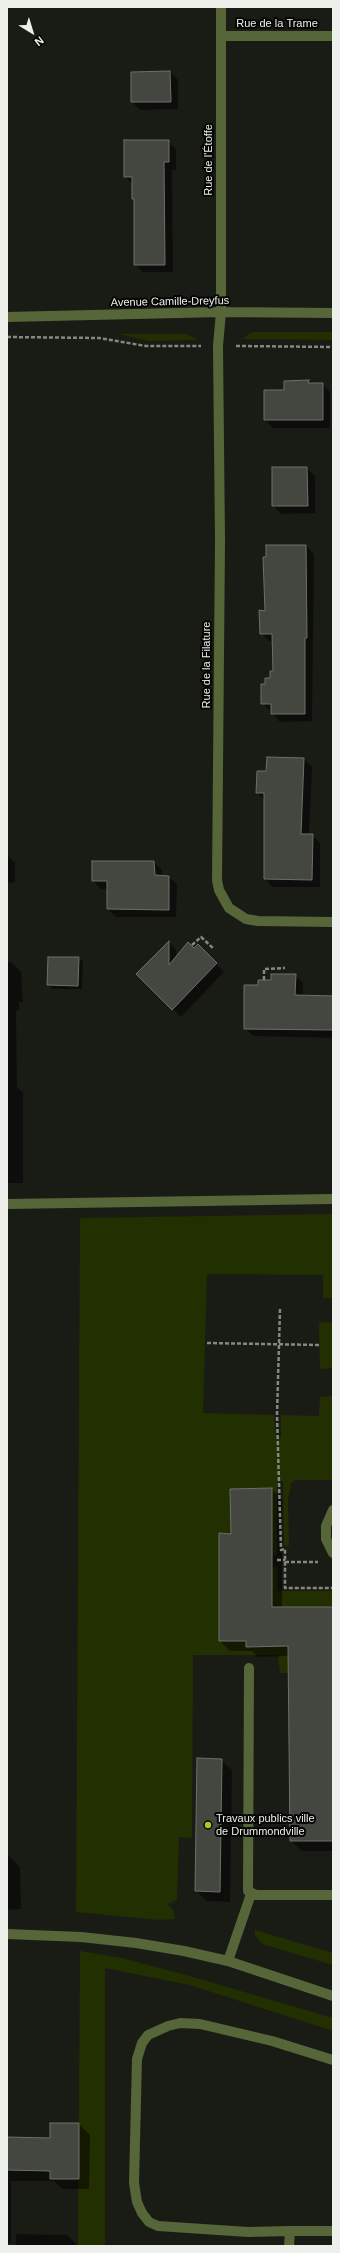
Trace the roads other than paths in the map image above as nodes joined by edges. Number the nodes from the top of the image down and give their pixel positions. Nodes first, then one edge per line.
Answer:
1 (221, 7) edge
2 (221, 36) junction
3 (333, 36) edge
4 (220, 312) junction
5 (333, 313) edge
6 (7, 317) edge
7 (333, 922) edge
8 (333, 1199) edge
9 (7, 1204) edge
10 (333, 1510) edge
11 (333, 1553) edge
12 (249, 1668) dead end
13 (252, 1894) junction
14 (333, 1895) edge
15 (7, 1934) edge
16 (228, 1961) junction
17 (333, 1996) edge
18 (333, 2060) edge
19 (290, 2231) junction
20 (333, 2231) edge
21 (289, 2246) edge

1 - 2 street, Rue de l'Étoffe
2 - 3 street, Rue de la Trame
2 - 4 street, Rue de l'Étoffe
4 - 5 street, Avenue Camille-Dreyfus
4 - 6 street, Avenue Camille-Dreyfus
4 - 7 street, Rue de la Filature
8 - 9 street
10 - 11 street
12 - 13 street
13 - 14 street
13 - 16 street
15 - 16 street
16 - 17 street
18 - 19 street
19 - 20 street
19 - 21 street

